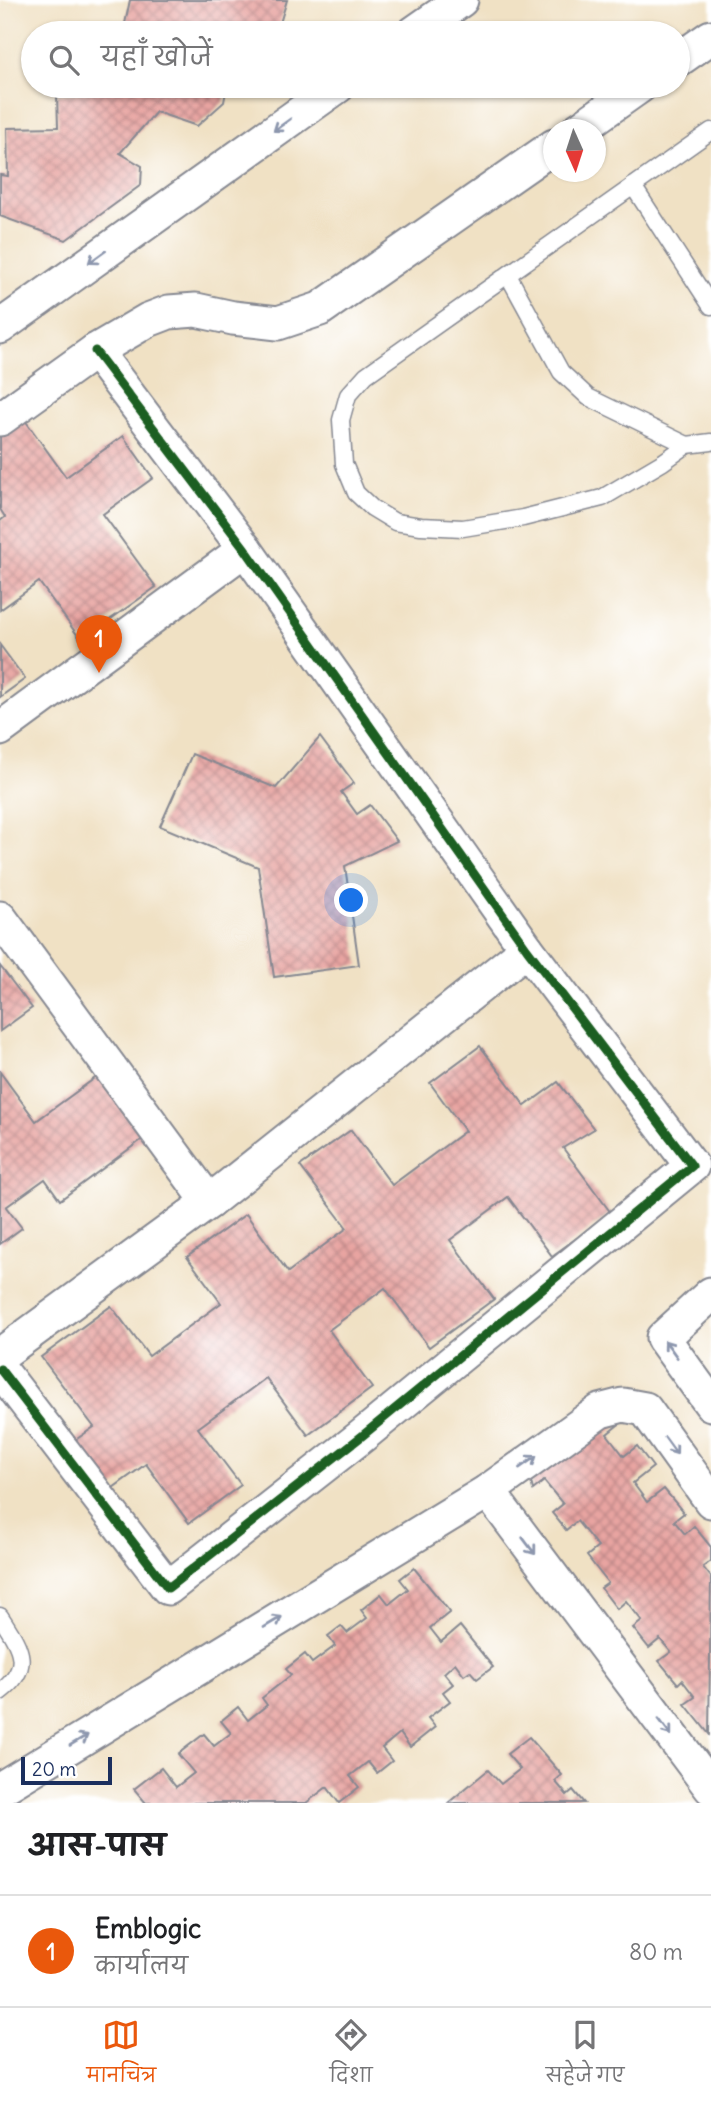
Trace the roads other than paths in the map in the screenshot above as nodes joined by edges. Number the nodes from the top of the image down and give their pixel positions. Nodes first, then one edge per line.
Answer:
1 (461, 0) edge
2 (431, 21) edge
3 (711, 37) edge
4 (690, 52) edge
5 (321, 98) edge
6 (623, 98) edge
7 (594, 119) edge
8 (711, 131) edge
9 (543, 154) edge
10 (634, 186) junction
11 (508, 275) junction
12 (711, 306) edge
13 (0, 327) edge
14 (95, 351) junction
15 (0, 419) edge
16 (711, 442) edge
17 (687, 445) junction
18 (245, 549) junction
19 (0, 729) edge
20 (0, 918) edge
21 (527, 948) junction
22 (209, 1202) junction
23 (711, 1294) edge
24 (0, 1355) edge
25 (0, 1369) edge
26 (711, 1404) edge
27 (488, 1491) junction
28 (711, 1501) edge
29 (0, 1616) edge
30 (0, 1692) edge
31 (0, 1788) edge
32 (711, 1788) edge

1 - 2 street
3 - 4 street
5 -> 13 street
6 - 7 street
8 - 10 lane
9 - 14 street
10 - 11 lane
10 - 12 lane
11 - 17 lane
11 - 17 lane
14 - 15 street
14 - 18 street
16 - 17 lane
18 - 19 street
18 - 21 street
20 - 22 street
21 - 22 street
21 - 25 street
22 - 24 street
26 -> 23 street
27 -> 28 street
31 -> 27 street
27 -> 32 street
29 - 30 lane

